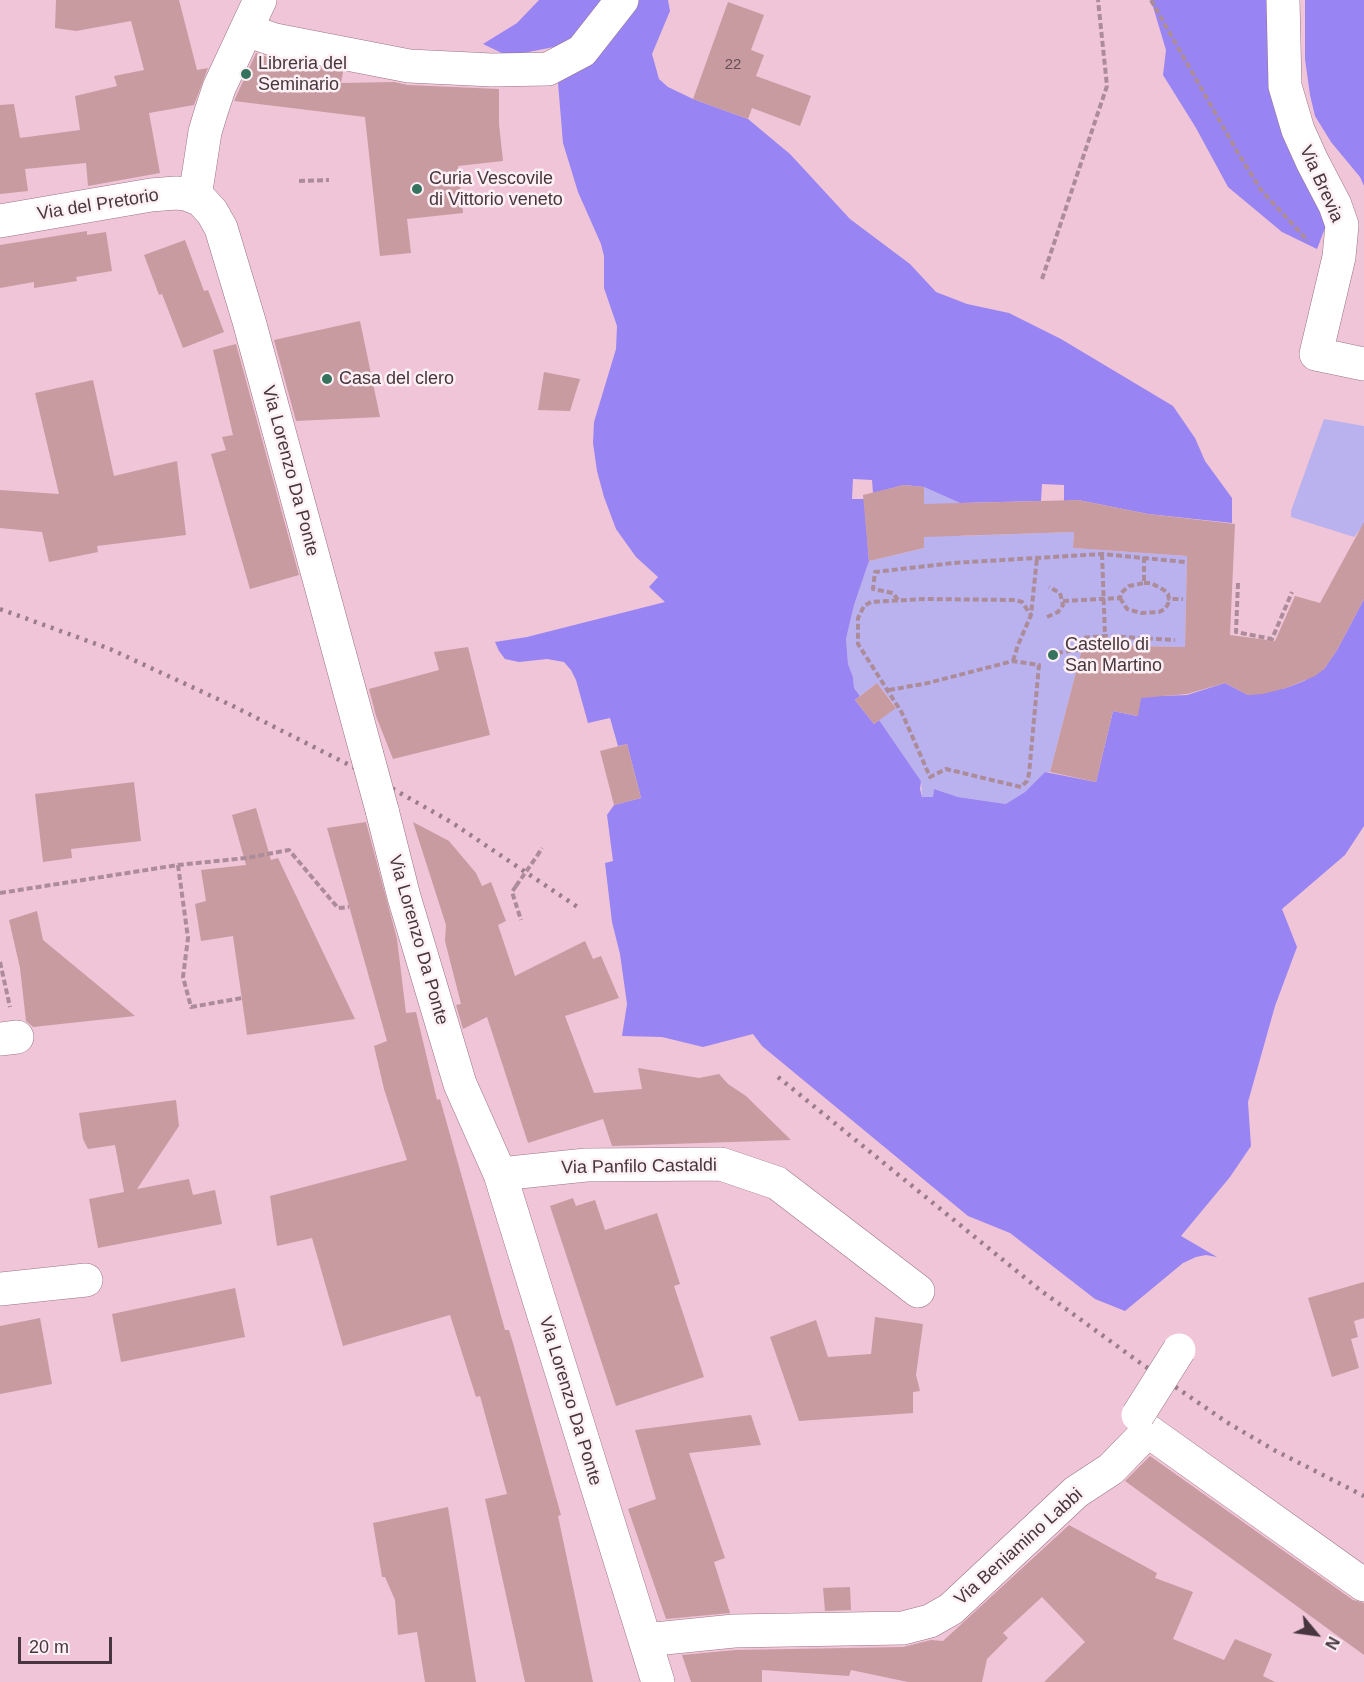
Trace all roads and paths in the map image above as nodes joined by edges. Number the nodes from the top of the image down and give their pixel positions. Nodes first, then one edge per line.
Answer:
1 (260, 0) edge
2 (622, 0) edge
3 (1098, 0) edge
4 (1151, 0) edge
5 (1282, 0) edge
6 (246, 30) junction
7 (329, 180) dead end
8 (299, 181) dead end
9 (195, 197) junction
10 (0, 221) edge
11 (1308, 242) dead end
12 (1042, 279) dead end
13 (1364, 364) edge
14 (1102, 554) junction
15 (1144, 557) junction
16 (1037, 558) junction
17 (1185, 562) dead end
18 (1144, 583) junction
19 (1238, 583) dead end
20 (1049, 587) dead end
21 (1292, 592) dead end
22 (1104, 598) junction
23 (1120, 598) junction
24 (1169, 599) junction
25 (1183, 599) dead end
26 (898, 600) junction
27 (1063, 601) junction
28 (1031, 615) junction
29 (1047, 617) dead end
30 (1105, 636) junction
31 (1175, 640) dead end
32 (1048, 654) dead end
33 (1013, 661) junction
34 (888, 690) junction
35 (542, 848) dead end
36 (178, 865) junction
37 (0, 893) edge
38 (349, 907) dead end
39 (521, 920) dead end
40 (0, 962) edge
41 (242, 998) dead end
42 (9, 1038) edge
43 (500, 1174) junction
44 (86, 1280) dead end
45 (0, 1289) edge
46 (918, 1291) dead end
47 (1183, 1345) dead end
48 (1076, 1492) junction
49 (1364, 1585) edge
50 (645, 1640) junction
51 (658, 1682) edge

1 - 6 street
2 - 6 street
3 - 12 path
4 - 11 path
5 - 13 street, Via Brevia
6 - 9 street
7 - 8 path
9 - 10 street, Via del Pretorio
9 - 43 street, Via Lorenzo Da Ponte, bridge
14 - 15 path
14 - 16 path
14 - 22 path
15 - 17 path
15 - 18 path
16 - 26 path
16 - 28 path
18 - 23 path
18 - 24 path
19 - 21 path
20 - 27 path
22 - 23 path
22 - 27 path
22 - 30 path
23 - 24 path
24 - 25 path
26 - 28 path
26 - 34 path
27 - 29 path
28 - 33 path
30 - 31 path
30 - 32 path
33 - 34 path
33 - 34 path
35 - 39 path, bridge
36 - 37 path
36 - 38 path
36 - 41 path
40 - 42 path
43 - 46 street, Via Panfilo Castaldi
43 - 50 street, Via Lorenzo Da Ponte
44 - 45 street
47 - 48 street, bridge
48 - 49 street, Via Beniamino Labbi
48 - 50 street, Via Beniamino Labbi
50 - 51 street, Via Lorenzo Da Ponte

